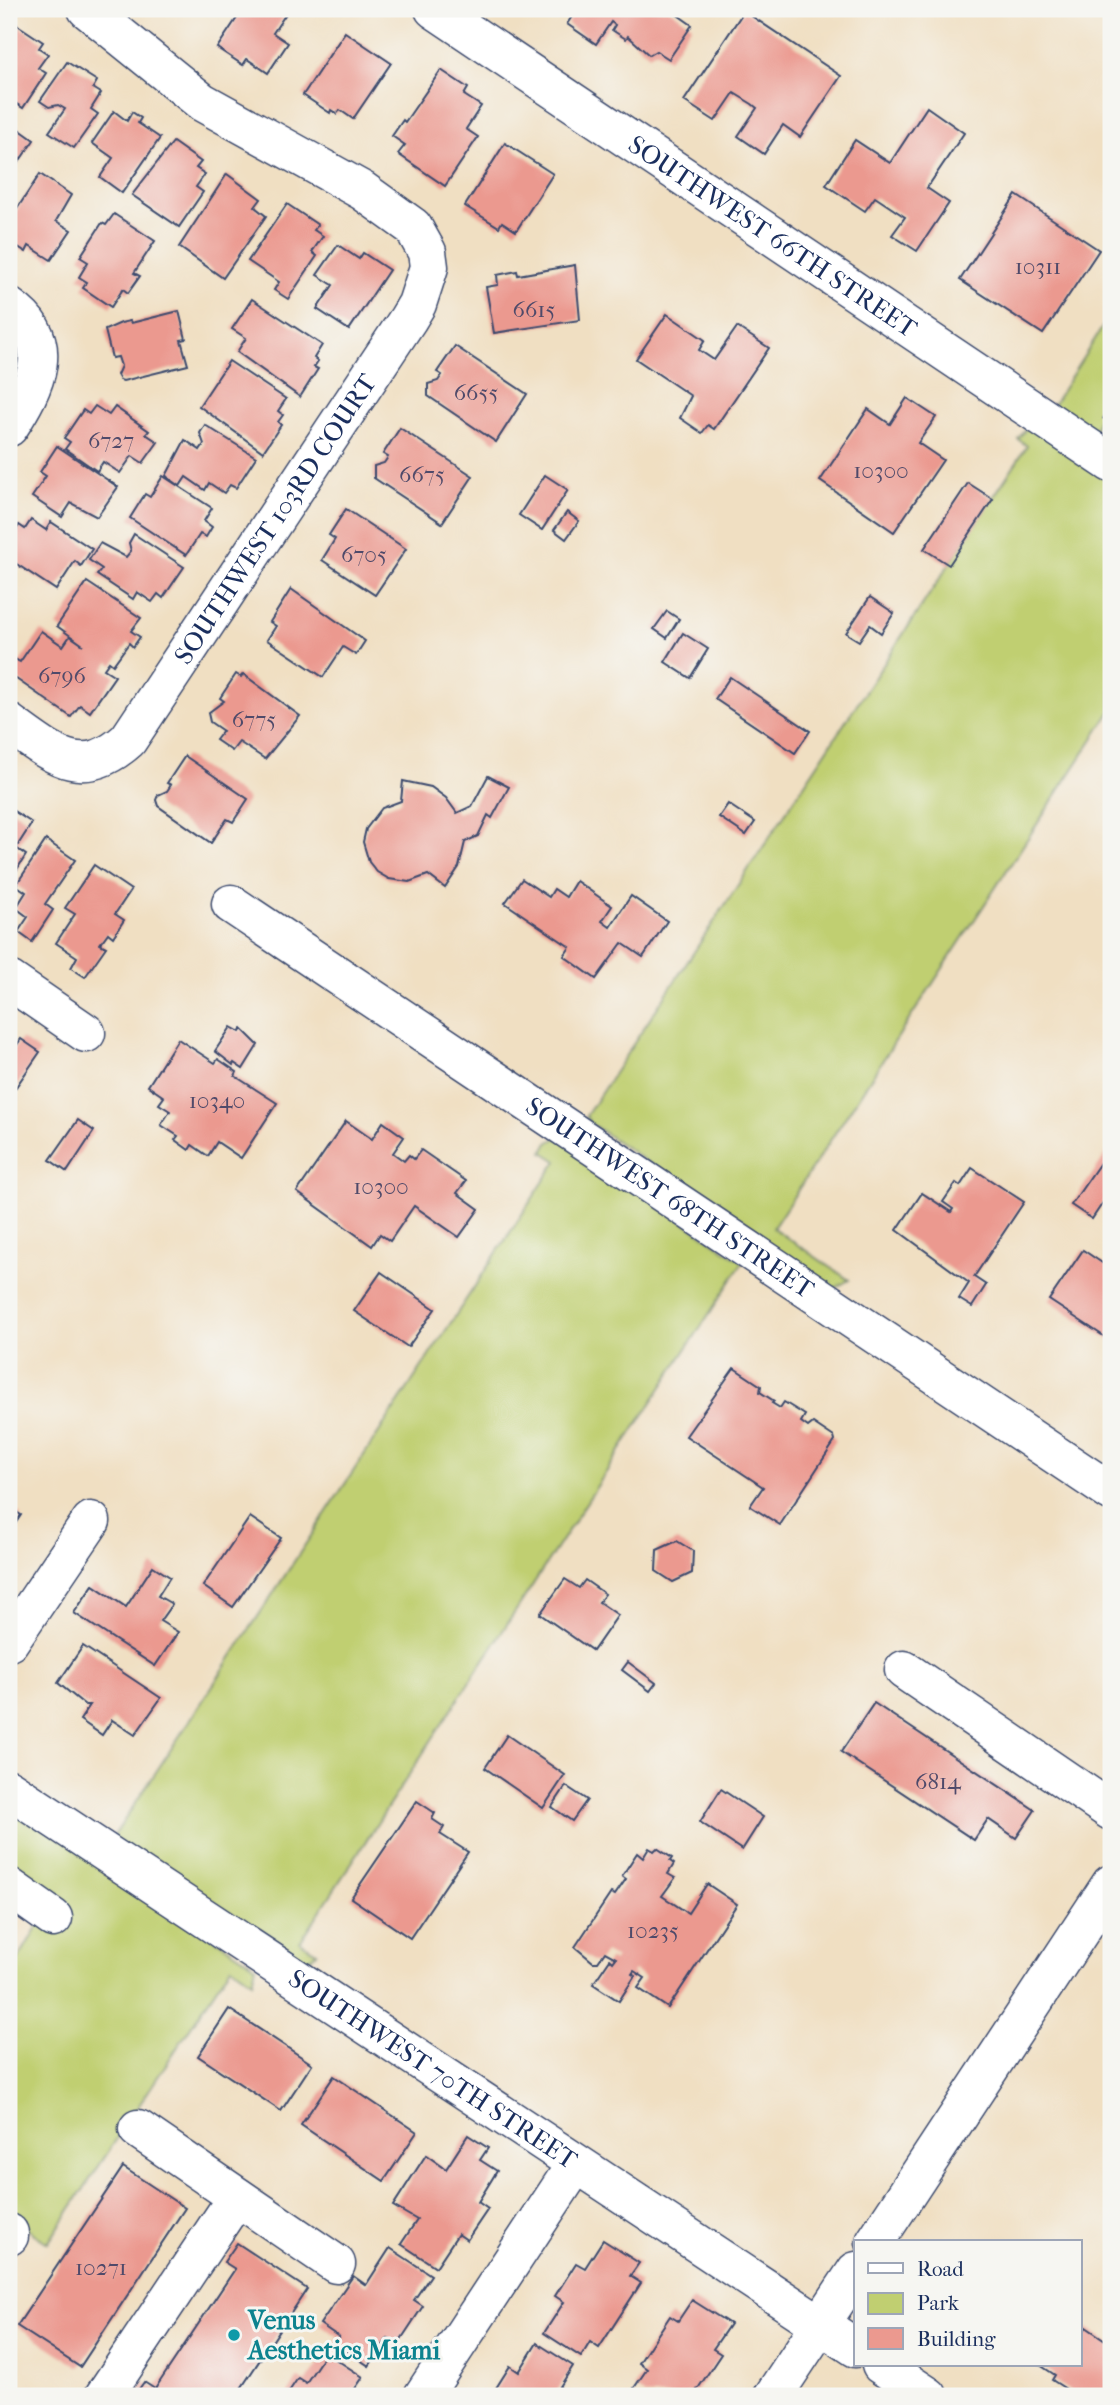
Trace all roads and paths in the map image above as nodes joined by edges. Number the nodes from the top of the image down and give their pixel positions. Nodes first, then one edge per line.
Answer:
1 (87, 9) edge
2 (434, 9) edge
3 (9, 307) edge
4 (9, 428) edge
5 (1111, 463) edge
6 (9, 723) edge
7 (230, 904) dead end
8 (9, 980) edge
9 (86, 1033) dead end
10 (1111, 1492) edge
11 (91, 1521) dead end
12 (9, 1642) edge
13 (904, 1670) dead end
14 (9, 1789) edge
15 (1111, 1811) edge
16 (1111, 1884) edge
17 (9, 1887) edge
18 (53, 1917) dead end
19 (138, 2129) dead end
20 (576, 2164) junction
21 (237, 2197) junction
22 (876, 2240) edge
23 (336, 2264) dead end
24 (854, 2274) edge
25 (820, 2324) junction
26 (854, 2347) edge
27 (883, 2366) edge
28 (104, 2396) edge
29 (423, 2396) edge
30 (773, 2396) edge
31 (928, 2396) edge

1 - 6 street, SOUTHWEST 103RD COURT
2 - 5 street, SOUTHWEST 66TH STREET
3 - 4 street
7 - 10 street, SOUTHWEST 68TH STREET
8 - 9 street
11 - 12 street
13 - 15 street
14 - 20 street, SOUTHWEST 70TH STREET
16 - 22 street
17 - 18 street
19 - 21 street
20 - 25 street, SOUTHWEST 70TH STREET
20 - 29 street
21 - 23 street
21 - 28 street
24 - 25 street
25 - 26 street, SOUTHWEST 70TH STREET
25 - 30 street
27 - 31 street

